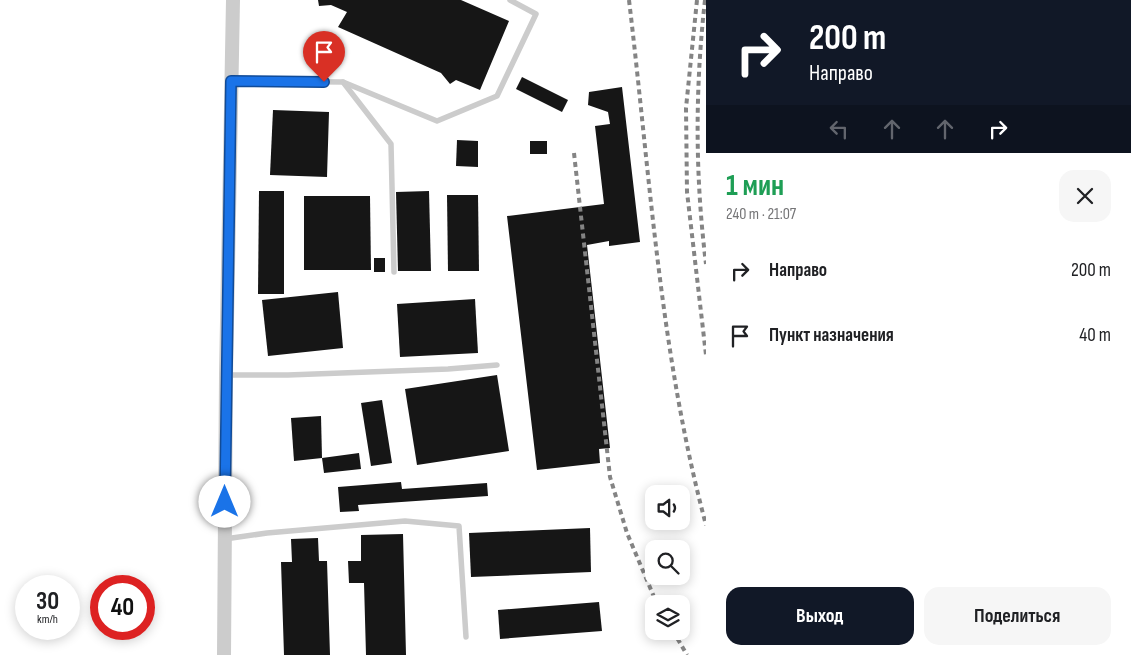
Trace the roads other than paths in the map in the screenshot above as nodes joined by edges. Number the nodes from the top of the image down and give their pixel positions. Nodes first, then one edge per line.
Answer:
1 (233, 0) edge
2 (510, 0) edge
3 (231, 81) junction
4 (343, 82) junction
5 (394, 272) dead end
6 (497, 364) dead end
7 (226, 375) junction
8 (225, 539) junction
9 (466, 637) dead end
10 (224, 655) edge

1 - 3 street
2 - 4 lane
3 - 4 lane
3 - 7 street
4 - 5 lane
6 - 7 lane
7 - 8 street
8 - 9 lane
8 - 10 street

